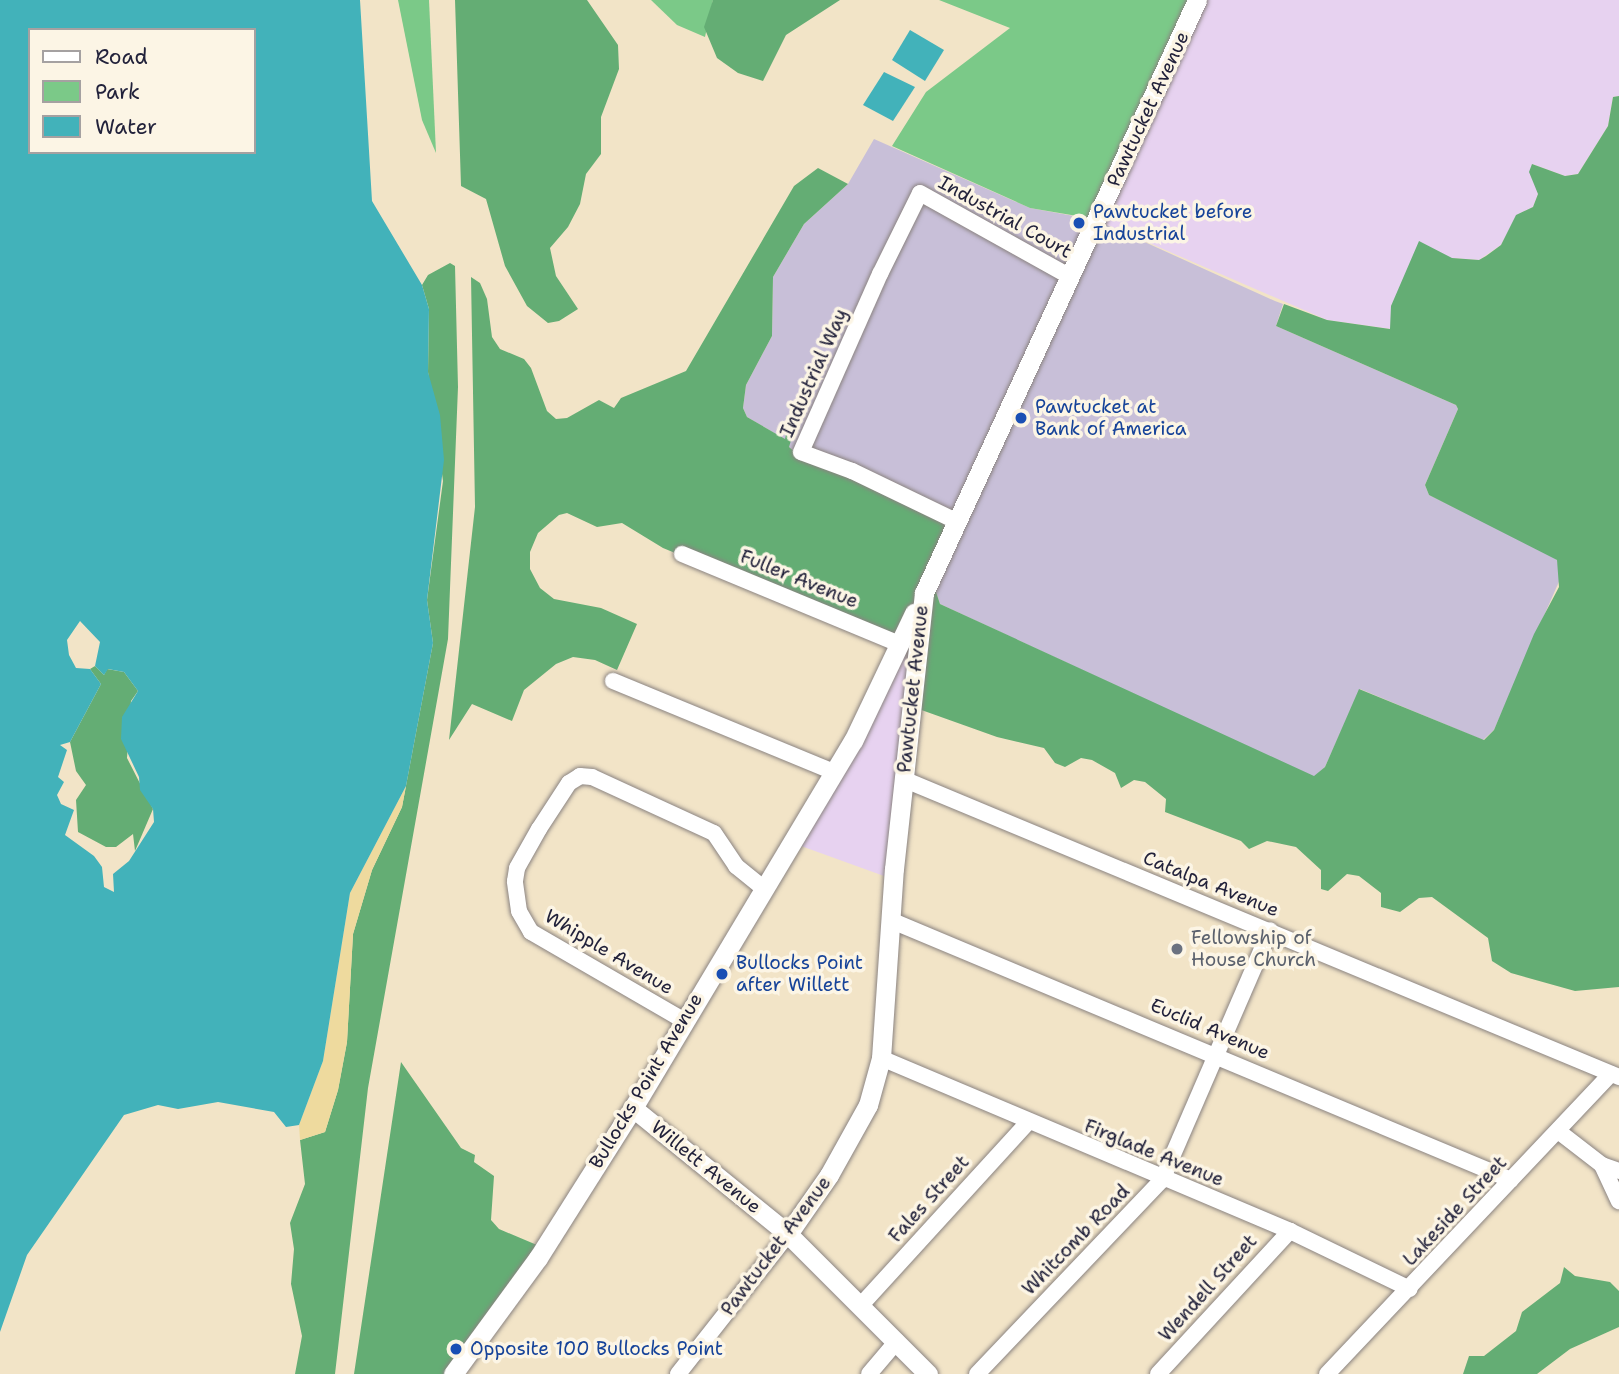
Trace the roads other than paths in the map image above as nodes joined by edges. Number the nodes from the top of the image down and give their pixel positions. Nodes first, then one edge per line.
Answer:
1 (1197, 0) edge
2 (920, 193) joint
3 (1071, 277) junction
4 (958, 522) junction
5 (682, 554) dead end
6 (924, 593) joint
7 (907, 647) junction
8 (613, 681) dead end
9 (875, 700) junction
10 (909, 713) junction
11 (834, 772) junction
12 (903, 779) junction
13 (762, 887) junction
14 (890, 920) junction
15 (1270, 930) junction
16 (683, 1020) junction
17 (1216, 1054) junction
18 (881, 1058) junction
19 (1615, 1076) edge
20 (633, 1108) junction
21 (1027, 1123) junction
22 (1558, 1131) junction
23 (1602, 1165) junction
24 (1619, 1171) edge
25 (1162, 1180) junction
26 (1511, 1180) junction
27 (1619, 1201) edge
28 (1290, 1231) junction
29 (788, 1234) junction
30 (1410, 1289) junction
31 (862, 1304) junction
32 (897, 1341) junction
33 (453, 1374) edge
34 (678, 1374) edge
35 (869, 1374) edge
36 (928, 1374) edge
37 (977, 1374) edge
38 (1158, 1374) edge
39 (1327, 1374) edge

1 - 3 main road, Pawtucket Avenue
2 - 3 street, Industrial Court
2 - 4 street, Industrial Way
3 - 4 main road, Pawtucket Avenue
4 - 6 main road, Pawtucket Avenue
5 - 7 street, Fuller Avenue
6 - 7 main road, Bullocks Point Avenue
7 - 9 main road, Bullocks Point Avenue
7 - 10 main road, Pawtucket Avenue
8 - 11 street
9 - 10 main road
9 - 11 main road, Bullocks Point Avenue
10 - 12 main road, Pawtucket Avenue
11 - 13 main road, Bullocks Point Avenue
12 - 14 main road, Pawtucket Avenue
12 - 15 street, Catalpa Avenue
13 - 16 main road, Bullocks Point Avenue
13 - 16 street, Whipple Avenue
14 - 17 street, Euclid Avenue
14 - 18 main road, Pawtucket Avenue
15 - 17 street, Whitcomb Road
15 - 19 street, Catalpa Avenue
16 - 20 main road, Bullocks Point Avenue
17 - 25 street, Whitcomb Road
17 - 26 street, Euclid Avenue
18 - 21 street, Firglade Avenue
18 - 29 main road, Pawtucket Avenue
19 - 22 street, Lakeside Street
20 - 29 main road, Willett Avenue
20 - 33 main road, Bullocks Point Avenue
21 - 25 street, Firglade Avenue
21 - 31 street, Fales Street
22 - 23 street
22 - 26 street, Lakeside Street
23 - 24 street
23 - 27 street
25 - 28 street, Firglade Avenue
25 - 37 street, Whitcomb Road
26 - 30 street, Lakeside Street
28 - 30 street, Firglade Avenue
28 - 38 street, Wendell Street
29 - 31 main road, Willett Avenue
29 - 34 street, Pawtucket Avenue
30 - 39 street, Lakeside Street
31 - 32 main road, Willett Avenue
32 - 35 street
32 - 36 main road, Willett Avenue

